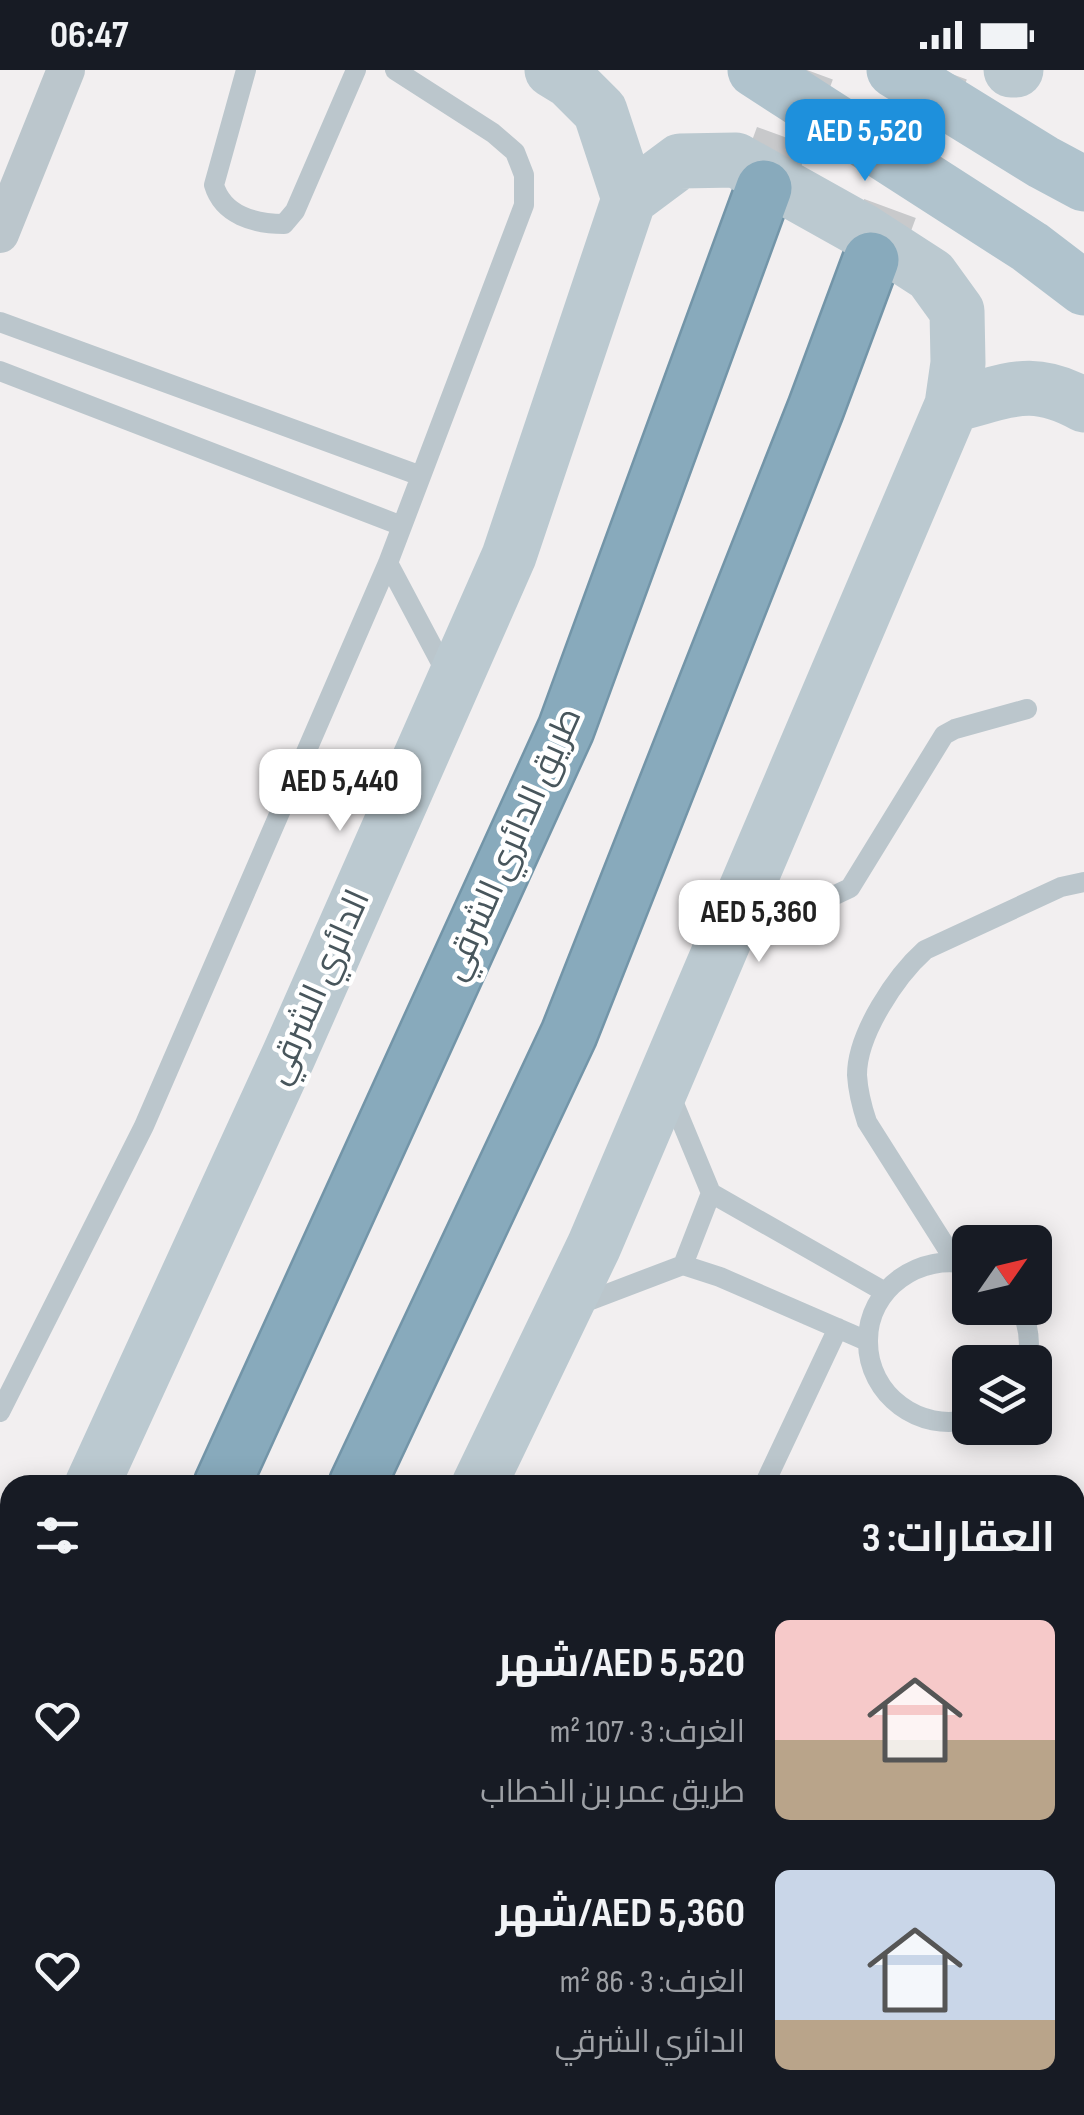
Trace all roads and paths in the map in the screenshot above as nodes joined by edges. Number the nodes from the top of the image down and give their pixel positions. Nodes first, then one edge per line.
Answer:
1 (66, 70) edge
2 (246, 70) edge
3 (356, 70) edge
4 (395, 70) edge
5 (552, 70) edge
6 (755, 70) edge
7 (894, 70) edge
8 (16, 148) edge
9 (1064, 173) edge
10 (764, 188) tunnel mouth
11 (1084, 198) edge
12 (629, 200) junction
13 (0, 234) edge
14 (1030, 247) junction
15 (871, 260) tunnel mouth
16 (1084, 288) edge
17 (1084, 317) edge
18 (0, 322) edge
19 (0, 370) edge
20 (1084, 404) edge
21 (952, 405) junction
22 (421, 476) junction
23 (402, 526) junction
24 (388, 563) junction
25 (452, 684) junction
26 (1027, 709) dead end
27 (1084, 882) edge
28 (743, 895) junction
29 (664, 1080) junction
30 (711, 1192) junction
31 (952, 1248) edge
32 (952, 1263) edge
33 (683, 1264) junction
34 (885, 1292) junction
35 (562, 1310) junction
36 (838, 1328) junction
37 (868, 1341) junction
38 (0, 1412) edge
39 (952, 1423) edge
40 (97, 1475) edge
41 (227, 1475) edge
42 (362, 1475) edge
43 (483, 1475) edge
44 (769, 1475) edge

1 - 8 street
2 - 3 lane
4 - 22 lane
5 - 12 street
6 - 14 main road
7 - 9 main road
8 - 13 street
9 - 11 main road
10 - 41 highway, طريق الدائري الشرقي
12 - 21 street
12 - 25 street, الدائري الشرقي
14 - 16 main road
14 - 17 main road
15 - 42 highway
18 - 22 lane
19 - 23 lane
20 - 21 street
21 - 28 street
22 - 23 lane
23 - 24 lane
24 - 25 lane
24 - 38 lane
25 - 40 street, الدائري الشرقي
26 - 28 lane
27 - 31 lane
28 - 29 street
29 - 30 lane
29 - 35 street
30 - 33 lane
30 - 34 lane
32 - 34 lane
33 - 35 lane
33 - 36 lane
34 - 37 lane
35 - 43 street
36 - 37 lane
36 - 44 lane
37 - 39 lane

